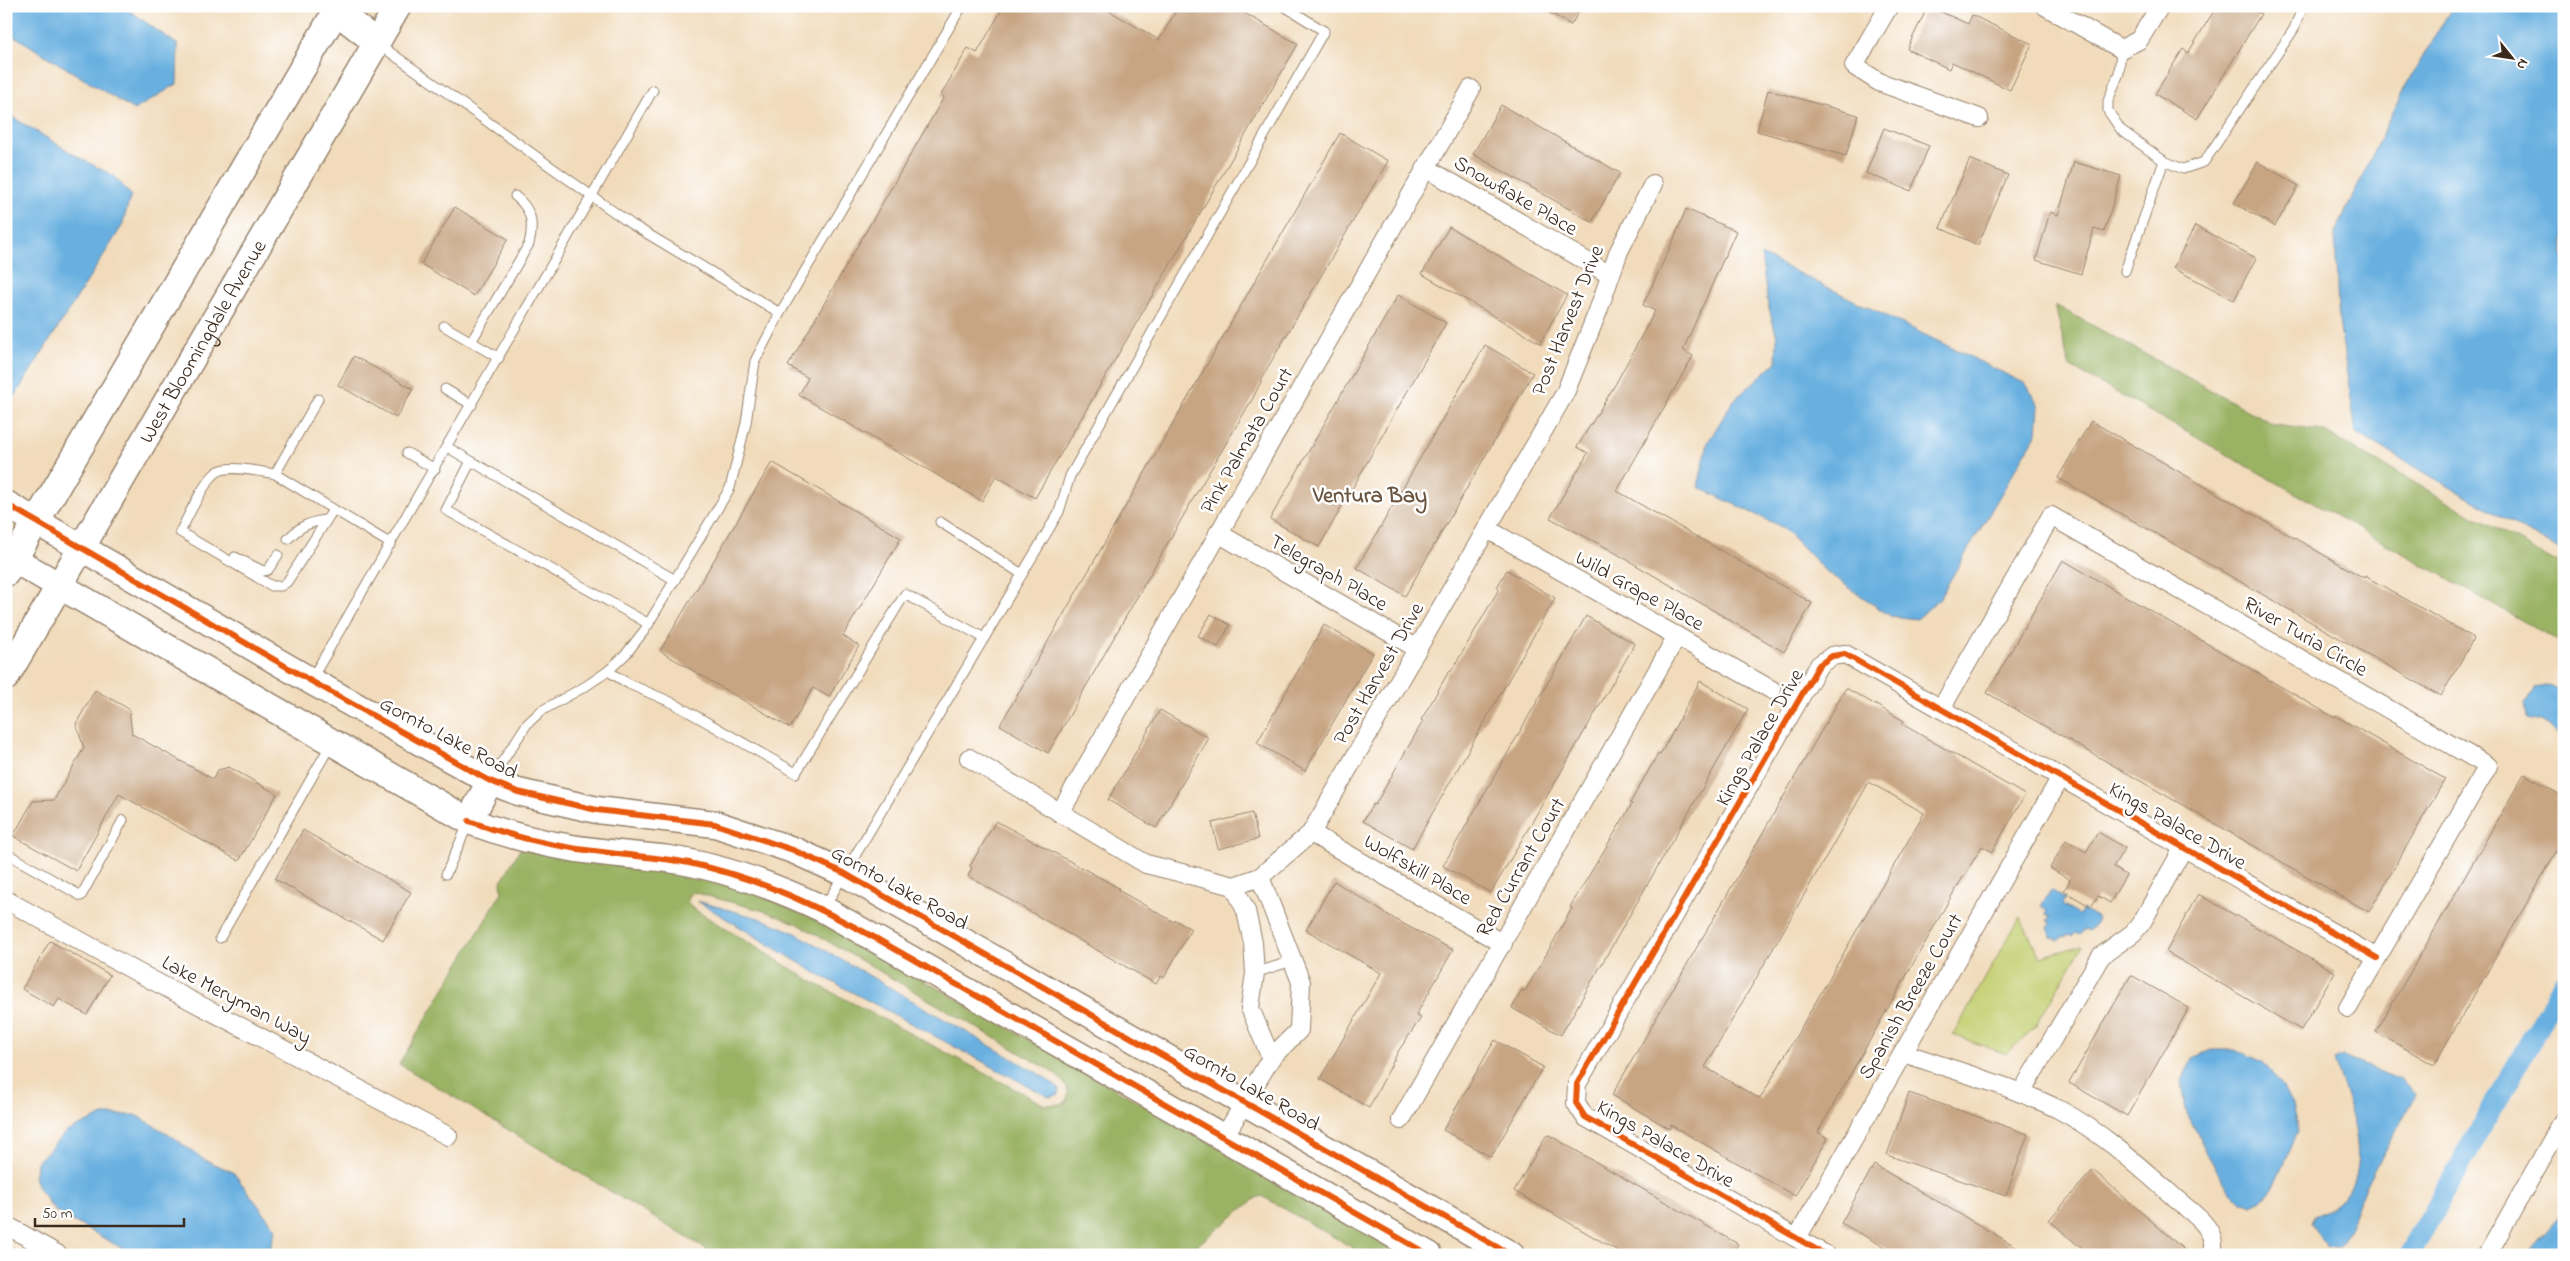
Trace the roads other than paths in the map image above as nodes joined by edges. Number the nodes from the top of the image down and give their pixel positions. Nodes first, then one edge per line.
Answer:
1 (398, 6) edge
2 (962, 6) edge
3 (1284, 6) edge
4 (1889, 6) edge
5 (2045, 6) edge
6 (2160, 6) edge
7 (2303, 6) edge
8 (333, 7) edge
9 (376, 42) junction
10 (2120, 50) junction
11 (1471, 89) dead end
12 (653, 90) dead end
13 (1979, 118) dead end
14 (2164, 162) junction
15 (1426, 168) junction
16 (1653, 184) dead end
17 (515, 196) dead end
18 (593, 197) junction
19 (2125, 271) dead end
20 (1610, 275) junction
21 (780, 313) junction
22 (444, 326) dead end
23 (471, 342) junction
24 (499, 358) junction
25 (445, 389) dead end
26 (318, 399) dead end
27 (472, 404) junction
28 (446, 447) junction
29 (407, 453) dead end
30 (471, 461) junction
31 (435, 468) junction
32 (275, 474) junction
33 (6, 504) edge
34 (334, 510) junction
35 (325, 520) junction
36 (36, 521) junction
37 (940, 522) dead end
38 (1487, 529) junction
39 (1218, 534) junction
40 (190, 538) junction
41 (288, 539) dead end
42 (391, 544) junction
43 (83, 548) junction
44 (278, 555) dead end
45 (9, 563) edge
46 (1022, 574) junction
47 (675, 580) junction
48 (60, 587) junction
49 (649, 624) junction
50 (1677, 636) junction
51 (984, 638) junction
52 (1418, 648) junction
53 (608, 671) junction
54 (6, 677) edge
55 (311, 681) junction
56 (1772, 690) dead end
57 (1941, 709) junction
58 (331, 743) junction
59 (969, 758) dead end
60 (2061, 776) junction
61 (490, 781) junction
62 (1060, 813) junction
63 (123, 820) dead end
64 (469, 821) junction
65 (1311, 833) junction
66 (2184, 847) junction
67 (6, 853) edge
68 (844, 873) junction
69 (446, 874) dead end
70 (1260, 877) junction
71 (1234, 886) junction
72 (6, 900) edge
73 (823, 910) junction
74 (220, 938) dead end
75 (1503, 944) junction
76 (2377, 958) junction
77 (1292, 961) junction
78 (1255, 973) junction
79 (2348, 1008) dead end
80 (1904, 1053) junction
81 (1270, 1058) junction
82 (2021, 1094) junction
83 (1245, 1101) junction
84 (2564, 1119) edge
85 (1401, 1120) dead end
86 (448, 1136) dead end
87 (1224, 1137) junction
88 (6, 1225) edge
89 (1797, 1238) junction
90 (59, 1255) edge
91 (1429, 1255) edge
92 (1511, 1255) edge
93 (1826, 1255) edge
94 (2212, 1255) edge
95 (2487, 1255) edge

1 - 9 street, West Bloomingdale Avenue
2 - 21 lane
3 - 46 lane
4 - 13 street
5 - 10 street
6 - 10 street
7 - 14 lane
8 - 9 street
8 - 36 street
9 - 18 lane
9 - 43 street, West Bloomingdale Avenue
10 - 14 lane
11 - 15 street, Pink Palmata Court
12 - 18 lane
14 - 19 lane
15 - 20 street, Snowflake Place
15 - 39 street, Pink Palmata Court
16 - 20 street, Post Harvest Drive
17 - 23 lane
18 - 21 lane
18 - 24 lane
20 - 38 street, Post Harvest Drive
21 - 47 lane
22 - 23 lane
23 - 24 lane
24 - 27 lane
25 - 27 lane
26 - 32 lane
27 - 28 lane
28 - 30 lane
28 - 31 lane
29 - 31 lane
30 - 47 lane
30 - 49 lane
31 - 42 lane
32 - 34 lane
32 - 40 lane
33 - 36 street, Gornto Lake Road
34 - 35 lane
34 - 42 lane
35 - 40 lane
35 - 41 lane
36 - 43 street, Gornto Lake Road
36 - 45 street
37 - 46 lane
38 - 50 street, Wild Grape Place
38 - 52 street, Post Harvest Drive
39 - 52 street, Telegraph Place
39 - 62 street, Pink Palmata Court
40 - 44 lane
42 - 55 lane
43 - 48 street, West Bloomingdale Avenue
43 - 55 street, Gornto Lake Road
45 - 48 street
46 - 51 lane
47 - 49 lane
48 - 54 street, West Bloomingdale Avenue
48 - 58 street
49 - 53 lane
50 - 56 street, Wild Grape Place
50 - 75 street, Red Currant Court
51 - 53 lane
51 - 68 lane
52 - 65 street, Post Harvest Drive
53 - 61 lane
55 - 61 street, Gornto Lake Road
57 - 60 street, Kings Palace Drive
57 - 76 street, River Turia Circle
57 - 89 street, Kings Palace Drive
58 - 64 street
58 - 74 lane
59 - 62 street
60 - 66 street, Kings Palace Drive
60 - 80 street, Spanish Breeze Court
61 - 64 street
61 - 68 street, Gornto Lake Road
62 - 71 street
63 - 67 lane
64 - 69 lane
64 - 73 street
65 - 70 street, Post Harvest Drive
65 - 75 street, Wolfskill Place
66 - 76 street, Kings Palace Drive
66 - 82 street
68 - 73 lane
68 - 83 street, Gornto Lake Road
70 - 71 street, Post Harvest Drive
70 - 77 street
71 - 78 street
72 - 86 street, Lake Meryman Way
73 - 87 street
75 - 85 street, Red Currant Court
76 - 79 street, River Turia Circle
77 - 78 lane
77 - 81 street
78 - 81 street
80 - 82 street
80 - 89 street, Spanish Breeze Court
81 - 83 street
82 - 94 street
83 - 87 street
83 - 92 street, Gornto Lake Road
84 - 95 street
87 - 91 street
88 - 90 street
89 - 93 street, Kings Palace Drive

